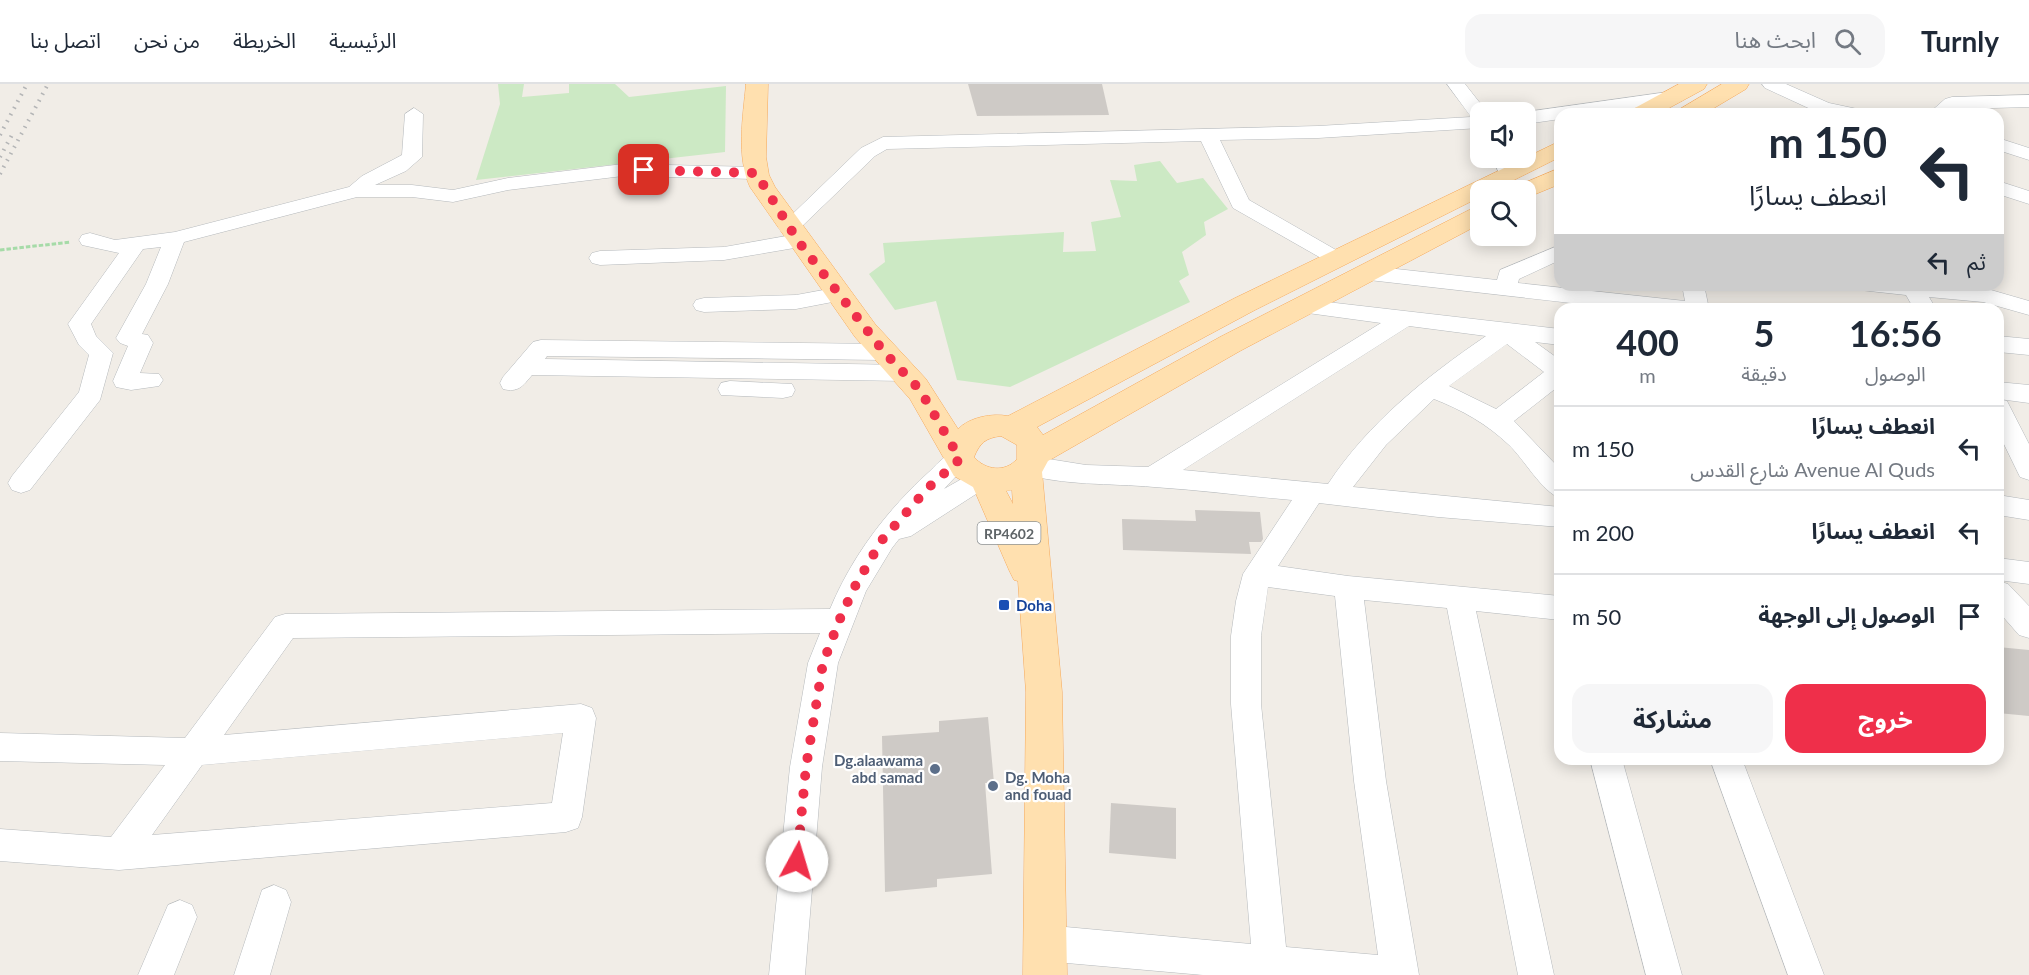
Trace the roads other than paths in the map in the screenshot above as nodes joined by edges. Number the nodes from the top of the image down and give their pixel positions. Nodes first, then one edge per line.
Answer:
1 (757, 84) edge
2 (1456, 84) edge
3 (1696, 84) edge
4 (1738, 84) edge
5 (1771, 84) edge
6 (2029, 100) edge
7 (1470, 103) edge
8 (1682, 105) edge
9 (1564, 108) edge
10 (1813, 108) edge
11 (1945, 108) edge
12 (1554, 111) edge
13 (414, 114) dead end
14 (1536, 115) edge
15 (1470, 123) edge
16 (1208, 135) junction
17 (2004, 146) edge
18 (1554, 151) edge
19 (2029, 154) edge
20 (756, 173) junction
21 (1512, 174) edge
22 (1554, 175) edge
23 (2004, 189) edge
24 (357, 191) junction
25 (2029, 198) edge
26 (1470, 219) edge
27 (794, 234) junction
28 (174, 238) junction
29 (90, 240) road end
30 (137, 243) junction
31 (1554, 255) edge
32 (600, 258) dead end
33 (1335, 259) junction
34 (1370, 273) junction
35 (1507, 288) junction
36 (1949, 291) edge
37 (840, 294) junction
38 (1636, 303) edge
39 (704, 304) dead end
40 (1301, 306) junction
41 (2029, 308) edge
42 (1408, 317) junction
43 (1506, 331) junction
44 (1554, 336) edge
45 (2004, 345) edge
46 (2029, 347) edge
47 (884, 352) junction
48 (525, 367) junction
49 (1554, 368) edge
50 (1554, 378) edge
51 (151, 380) dead end
52 (912, 382) junction
53 (1432, 389) junction
54 (783, 390) dead end
55 (2004, 391) edge
56 (2029, 394) edge
57 (1498, 420) junction
58 (2004, 423) edge
59 (998, 427) junction
60 (1030, 463) junction
61 (971, 468) junction
62 (2029, 470) edge
63 (1152, 477) junction
64 (1554, 481) edge
65 (21, 483) dead end
66 (1324, 493) junction
67 (2004, 505) edge
68 (2029, 510) edge
69 (1554, 517) edge
70 (2004, 570) edge
71 (2029, 573) edge
72 (1257, 574) junction
73 (1034, 587) junction
74 (1348, 587) junction
75 (1459, 597) junction
76 (2004, 599) edge
77 (1554, 607) edge
78 (839, 621) junction
79 (2029, 626) edge
80 (0, 747) edge
81 (193, 752) junction
82 (1608, 765) edge
83 (1728, 765) edge
84 (0, 845) edge
85 (119, 854) junction
86 (274, 902) dead end
87 (180, 917) dead end
88 (1044, 959) edge
89 (1270, 969) edge
90 (156, 975) edge
91 (252, 975) edge
92 (788, 975) edge
93 (1400, 975) edge
94 (1536, 975) edge
95 (1664, 975) edge
96 (1806, 975) edge

1 - 20 main road
2 - 7 street
3 - 8 main road
4 - 8 main road
5 - 10 street
6 - 11 street
8 - 9 street
12 - 14 street
13 - 24 street
15 - 16 street
16 - 27 street
16 - 33 street
17 - 19 street
18 - 21 main road
20 - 24 street
20 - 27 main road, RP4602
21 - 22 main road
21 - 33 main road
23 - 25 street
24 - 28 street
26 - 34 main road
27 - 32 street
27 - 37 main road, RP4602
28 - 30 street
28 - 51 street
29 - 30 street
30 - 65 street
31 - 35 street
33 - 59 main road
34 - 35 street
34 - 40 main road
35 - 38 street
36 - 41 street
37 - 39 street
37 - 47 main road, RP4602
40 - 42 street
40 - 60 main road
42 - 43 street
42 - 63 street
43 - 44 street
43 - 49 street
43 - 53 street
45 - 46 street
47 - 48 street
47 - 52 main road, RP4602
48 - 52 street
48 - 54 street
50 - 57 street
52 - 59 main road, RP4602
52 - 61 main road, RP4602
53 - 57 street
53 - 66 street
55 - 56 street
57 - 64 street
58 - 62 street
59 - 60 main road, RP4602
59 - 61 main road
60 - 61 main road
60 - 63 street
60 - 73 main road, RP4602
61 - 73 main road, RP4602
61 - 78 street
63 - 66 street
66 - 69 street
66 - 72 street
67 - 68 street
70 - 71 street
72 - 74 street
72 - 89 street
73 - 88 main road, RP4602
74 - 75 street
74 - 93 street
75 - 77 street
75 - 94 street
76 - 79 street
78 - 81 street
78 - 92 street
80 - 81 street
81 - 85 street
81 - 85 street
82 - 95 street
83 - 96 street
84 - 85 street
86 - 91 street
87 - 90 street
88 - 89 street
89 - 93 street

